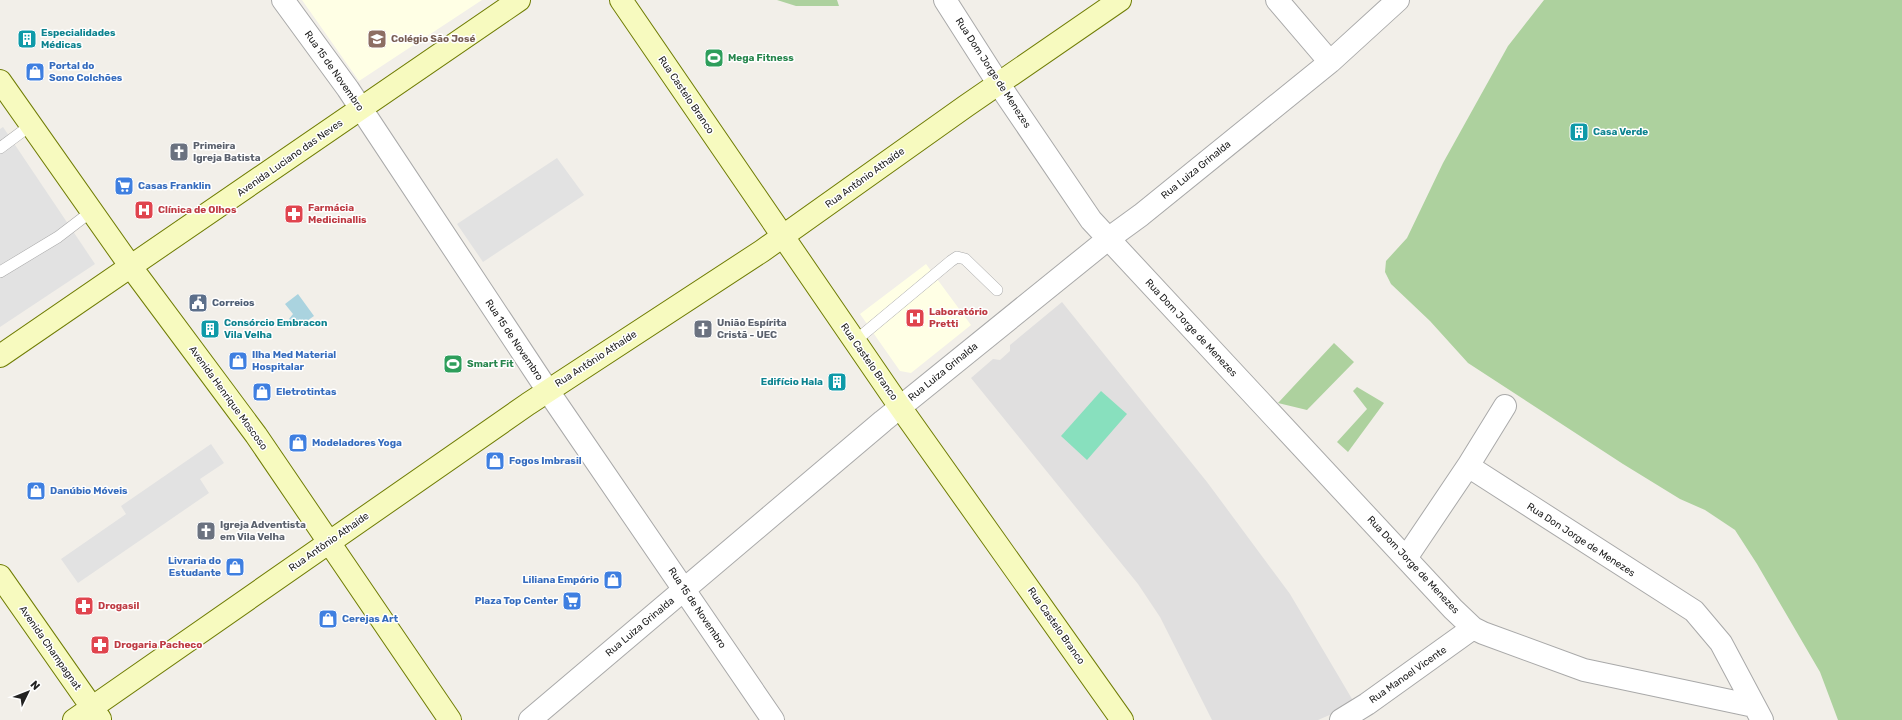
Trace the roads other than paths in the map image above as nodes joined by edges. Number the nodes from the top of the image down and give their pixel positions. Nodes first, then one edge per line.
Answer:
1 (283, 0) edge
2 (519, 0) edge
3 (621, 0) edge
4 (945, 0) edge
5 (1120, 0) edge
6 (1277, 0) edge
7 (1398, 0) edge
8 (1330, 62) junction
9 (0, 81) edge
10 (998, 83) junction
11 (361, 109) junction
12 (31, 125) junction
13 (0, 148) edge
14 (92, 210) junction
15 (782, 237) junction
16 (1108, 239) junction
17 (131, 267) junction
18 (0, 272) edge
19 (997, 290) dead end
20 (855, 341) junction
21 (0, 356) edge
22 (548, 391) junction
23 (1505, 406) dead end
24 (900, 407) junction
25 (1468, 466) junction
26 (330, 542) junction
27 (1406, 558) junction
28 (0, 576) edge
29 (684, 590) junction
30 (1474, 628) junction
31 (1758, 713) edge
32 (96, 714) edge
33 (74, 720) edge
34 (450, 720) edge
35 (530, 720) edge
36 (773, 720) edge
37 (1122, 720) edge
38 (1341, 720) edge

1 - 11 street, Rua 15 de Novembro
2 - 11 main road, Avenida Luciano das Neves
3 - 15 main road, Rua Castelo Branco
4 - 10 street, Rua Dom Jorge de Menezes
5 - 10 main road, Rua Antônio Athaíde
6 - 8 street
7 - 8 street, Rua Luiza Grinalda
8 - 16 street, Rua Luiza Grinalda
9 - 12 main road, Avenida Henrique Moscoso
10 - 15 main road, Rua Antônio Athaíde
10 - 16 street, Rua Dom Jorge de Menezes
11 - 17 main road, Avenida Luciano das Neves
11 - 22 street, Rua 15 de Novembro
12 - 13 lane
12 - 14 main road, Avenida Henrique Moscoso
14 - 17 main road, Avenida Henrique Moscoso
14 - 18 lane
15 - 20 main road, Rua Castelo Branco
15 - 22 main road, Rua Antônio Athaíde
16 - 24 street, Rua Luiza Grinalda
16 - 27 street, Rua Dom Jorge de Menezes
17 - 21 main road, Avenida Luciano das Neves
17 - 26 main road, Avenida Henrique Moscoso
19 - 20 lane
20 - 24 main road, Rua Castelo Branco
22 - 26 main road, Rua Antônio Athaíde
22 - 29 street, Rua 15 de Novembro
23 - 25 street
24 - 29 street, Rua Luiza Grinalda
24 - 37 main road, Rua Castelo Branco
25 - 27 street
25 - 31 street, Rua Don Jorge de Menezes
26 - 32 main road, Rua Antônio Athaíde
26 - 34 main road, Avenida Henrique Moscoso
27 - 30 street, Rua Dom Jorge de Menezes
28 - 32 main road, Avenida Champagnat
29 - 35 street, Rua Luiza Grinalda
29 - 36 street, Rua 15 de Novembro
30 - 31 street, Rua Don Jorge de Menezes
30 - 38 street, Rua Manoel Vicente
32 - 33 main road, Rua Antônio Athaíde

